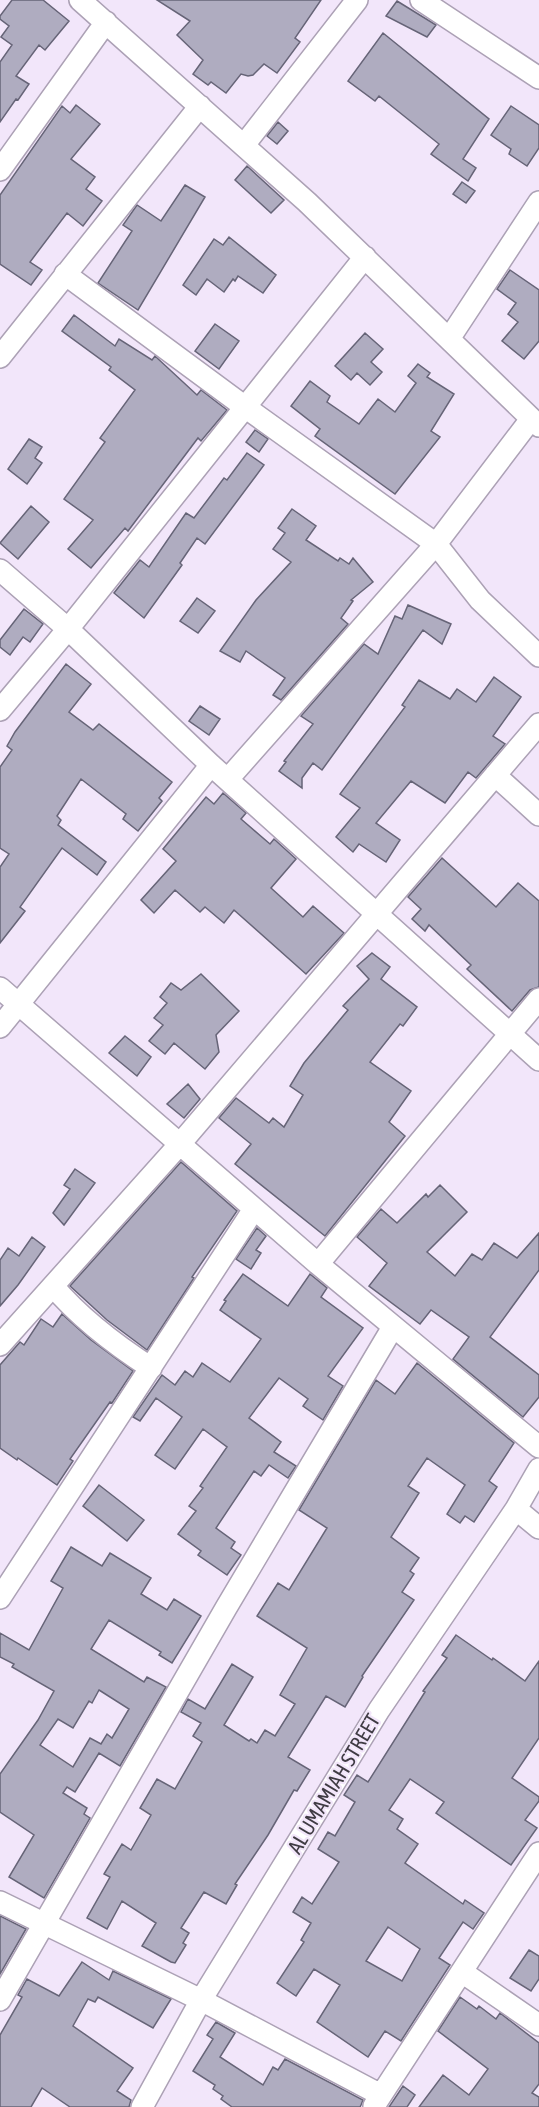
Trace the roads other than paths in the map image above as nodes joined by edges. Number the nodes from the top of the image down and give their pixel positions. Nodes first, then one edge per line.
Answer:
1 (80, 0) edge
2 (357, 0) edge
3 (421, 0) edge
4 (106, 22) junction
5 (539, 78) edge
6 (200, 106) junction
7 (244, 145) junction
8 (0, 170) edge
9 (539, 202) edge
10 (365, 257) junction
11 (66, 274) junction
12 (449, 339) junction
13 (0, 357) edge
14 (245, 407) junction
15 (535, 423) edge
16 (436, 544) junction
17 (0, 570) edge
18 (68, 629) junction
19 (539, 656) edge
20 (0, 710) edge
21 (539, 724) edge
22 (211, 765) junction
23 (495, 774) junction
24 (228, 779) junction
25 (539, 815) edge
26 (377, 913) junction
27 (0, 988) edge
28 (539, 999) edge
29 (19, 1004) junction
30 (0, 1027) edge
31 (510, 1034) junction
32 (539, 1060) edge
33 (179, 1145) junction
34 (254, 1209) junction
35 (318, 1264) junction
36 (53, 1286) junction
37 (393, 1327) junction
38 (0, 1345) edge
39 (151, 1368) junction
40 (539, 1447) edge
41 (539, 1469) edge
42 (516, 1509) junction
43 (539, 1528) edge
44 (0, 1598) edge
45 (539, 1853) edge
46 (0, 1902) edge
47 (42, 1924) junction
48 (462, 1972) junction
49 (0, 2000) edge
50 (201, 2000) junction
51 (539, 2025) edge
52 (377, 2101) edge
53 (142, 2107) edge

1 - 4 street
2 - 7 street
3 - 5 street
4 - 6 street
4 - 8 street
6 - 7 street
6 - 11 street
7 - 10 street
9 - 12 street
10 - 12 street
10 - 14 street
11 - 13 street
11 - 14 street
12 - 15 street
14 - 16 street
14 - 18 street
15 - 16 street
16 - 19 street
16 - 24 street
17 - 18 street
18 - 20 street
18 - 22 street
21 - 23 street
22 - 24 street
22 - 29 street
23 - 25 street
23 - 26 street
24 - 26 street
26 - 31 street
26 - 33 street
27 - 29 street
28 - 31 street
29 - 30 street
29 - 33 street
31 - 32 street
31 - 35 street
33 - 34 street
33 - 36 street
34 - 35 street
34 - 39 street
35 - 37 street
36 - 38 street
36 - 39 street
37 - 40 street
37 - 47 street
39 - 44 street
41 - 42 street, AL UMAMIAH STREET
42 - 43 street
42 - 50 street, AL UMAMIAH STREET
45 - 48 street
46 - 47 street
47 - 49 street
47 - 50 street
48 - 51 street
48 - 52 street
50 - 52 street
50 - 53 street, AL UMAMIAH STREET

